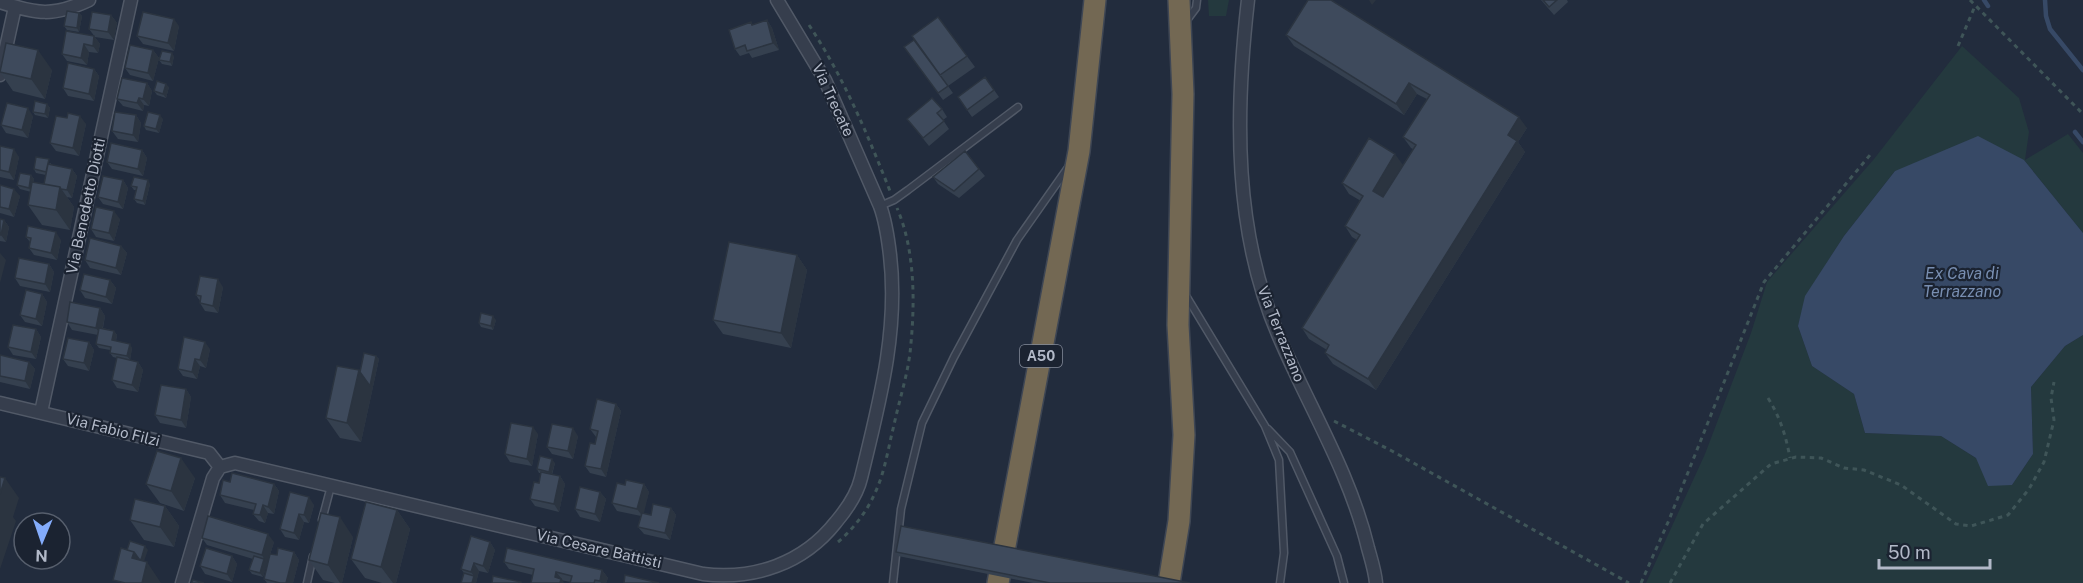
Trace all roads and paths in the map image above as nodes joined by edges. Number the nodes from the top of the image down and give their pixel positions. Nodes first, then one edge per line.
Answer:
1 (89, 0) edge
2 (131, 0) edge
3 (777, 0) edge
4 (1095, 0) edge
5 (1179, 0) edge
6 (1197, 0) edge
7 (1248, 0) edge
8 (1970, 0) edge
9 (0, 2) edge
10 (1975, 6) junction
11 (15, 7) junction
12 (804, 18) dead end
13 (1181, 28) junction
14 (1958, 46) dead end
15 (0, 75) edge
16 (1018, 106) dead end
17 (2083, 114) edge
18 (1079, 151) junction
19 (1870, 156) dead end
20 (894, 200) junction
21 (880, 206) junction
22 (1179, 283) junction
23 (2055, 382) dead end
24 (1768, 398) dead end
25 (0, 403) edge
26 (1314, 411) junction
27 (41, 412) junction
28 (1265, 426) junction
29 (1790, 459) junction
30 (220, 466) junction
31 (331, 486) junction
32 (320, 529) edge
33 (832, 546) dead end
34 (315, 551) edge
35 (182, 583) edge
36 (307, 583) edge
37 (893, 583) edge
38 (998, 583) edge
39 (1169, 583) edge
40 (1280, 583) edge
41 (1344, 583) edge
42 (1376, 583) edge
43 (1629, 583) edge
44 (1641, 583) edge
45 (1670, 583) edge

1 - 11 street
2 - 27 street, Via Benedetto Diotti
3 - 21 street, Via Trecate
4 - 18 highway, A50
5 - 13 highway
6 - 13 lane
7 - 26 street, Via Terrazzano
8 - 10 path
9 - 11 street
10 - 14 path
10 - 17 path
11 - 15 street
12 - 20 path
13 - 22 highway
16 - 20 lane
18 - 37 lane
18 - 38 highway, A50
19 - 44 path
20 - 21 lane
20 - 33 path
21 - 31 street, Via Cesare Battisti
22 - 28 lane
22 - 39 highway
23 - 29 path
24 - 29 path
25 - 27 street, Via Fabio Filzi
26 - 42 street, Via Terrazzano
26 - 43 path
27 - 30 street, Via Fabio Filzi
28 - 40 lane
28 - 41 lane
29 - 45 path
30 - 31 street, Via Cesare Battisti
30 - 35 street
31 - 32 lane
34 - 36 lane

